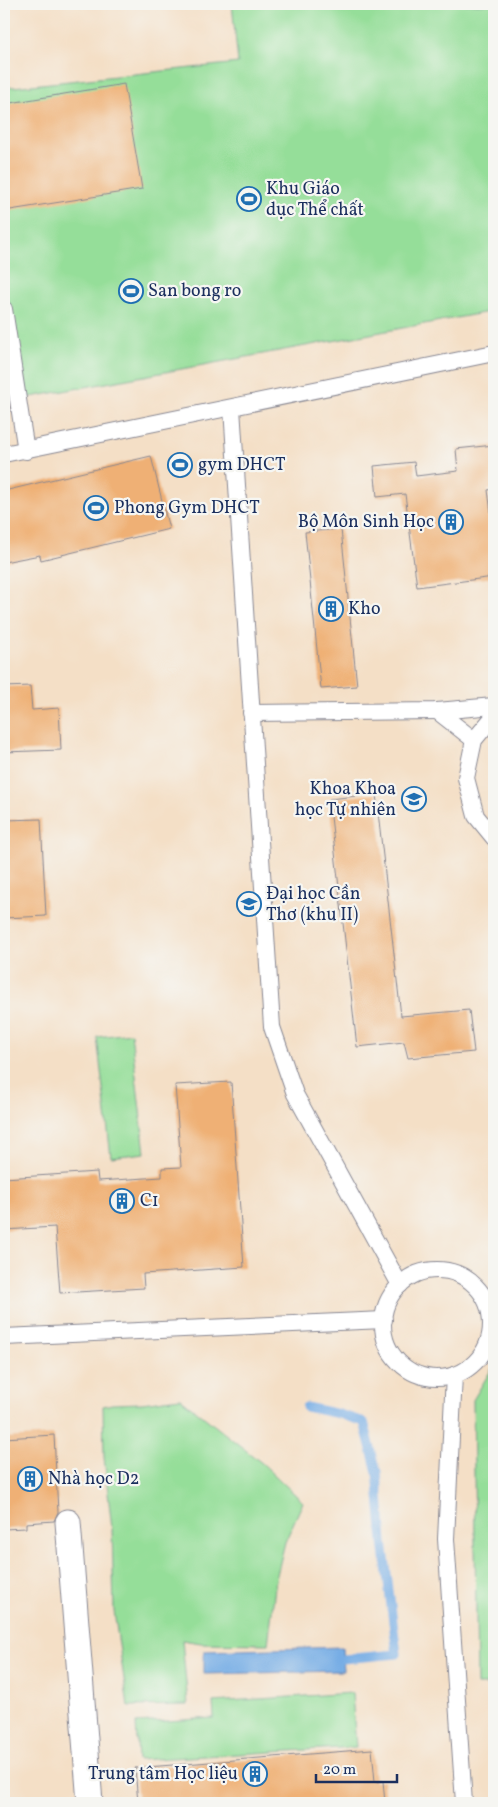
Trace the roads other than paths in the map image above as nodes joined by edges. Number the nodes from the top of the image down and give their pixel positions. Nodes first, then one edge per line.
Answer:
1 (4, 309) edge
2 (494, 353) edge
3 (232, 408) junction
4 (26, 451) junction
5 (4, 454) edge
6 (494, 706) edge
7 (437, 711) junction
8 (251, 713) junction
9 (494, 716) edge
10 (474, 740) junction
11 (494, 838) edge
12 (400, 1285) junction
13 (489, 1301) edge
14 (384, 1320) junction
15 (4, 1337) edge
16 (454, 1376) junction
17 (68, 1522) dead end
18 (90, 1803) edge
19 (464, 1803) edge

1 - 4 lane
2 - 3 lane
3 - 4 lane
3 - 8 lane
4 - 5 lane
6 - 7 lane
7 - 8 lane
7 - 10 lane
8 - 12 lane
9 - 10 lane
10 - 11 lane
12 - 13 lane
12 - 14 lane
13 - 16 lane
14 - 15 lane
14 - 16 lane
16 - 19 lane
17 - 18 street

